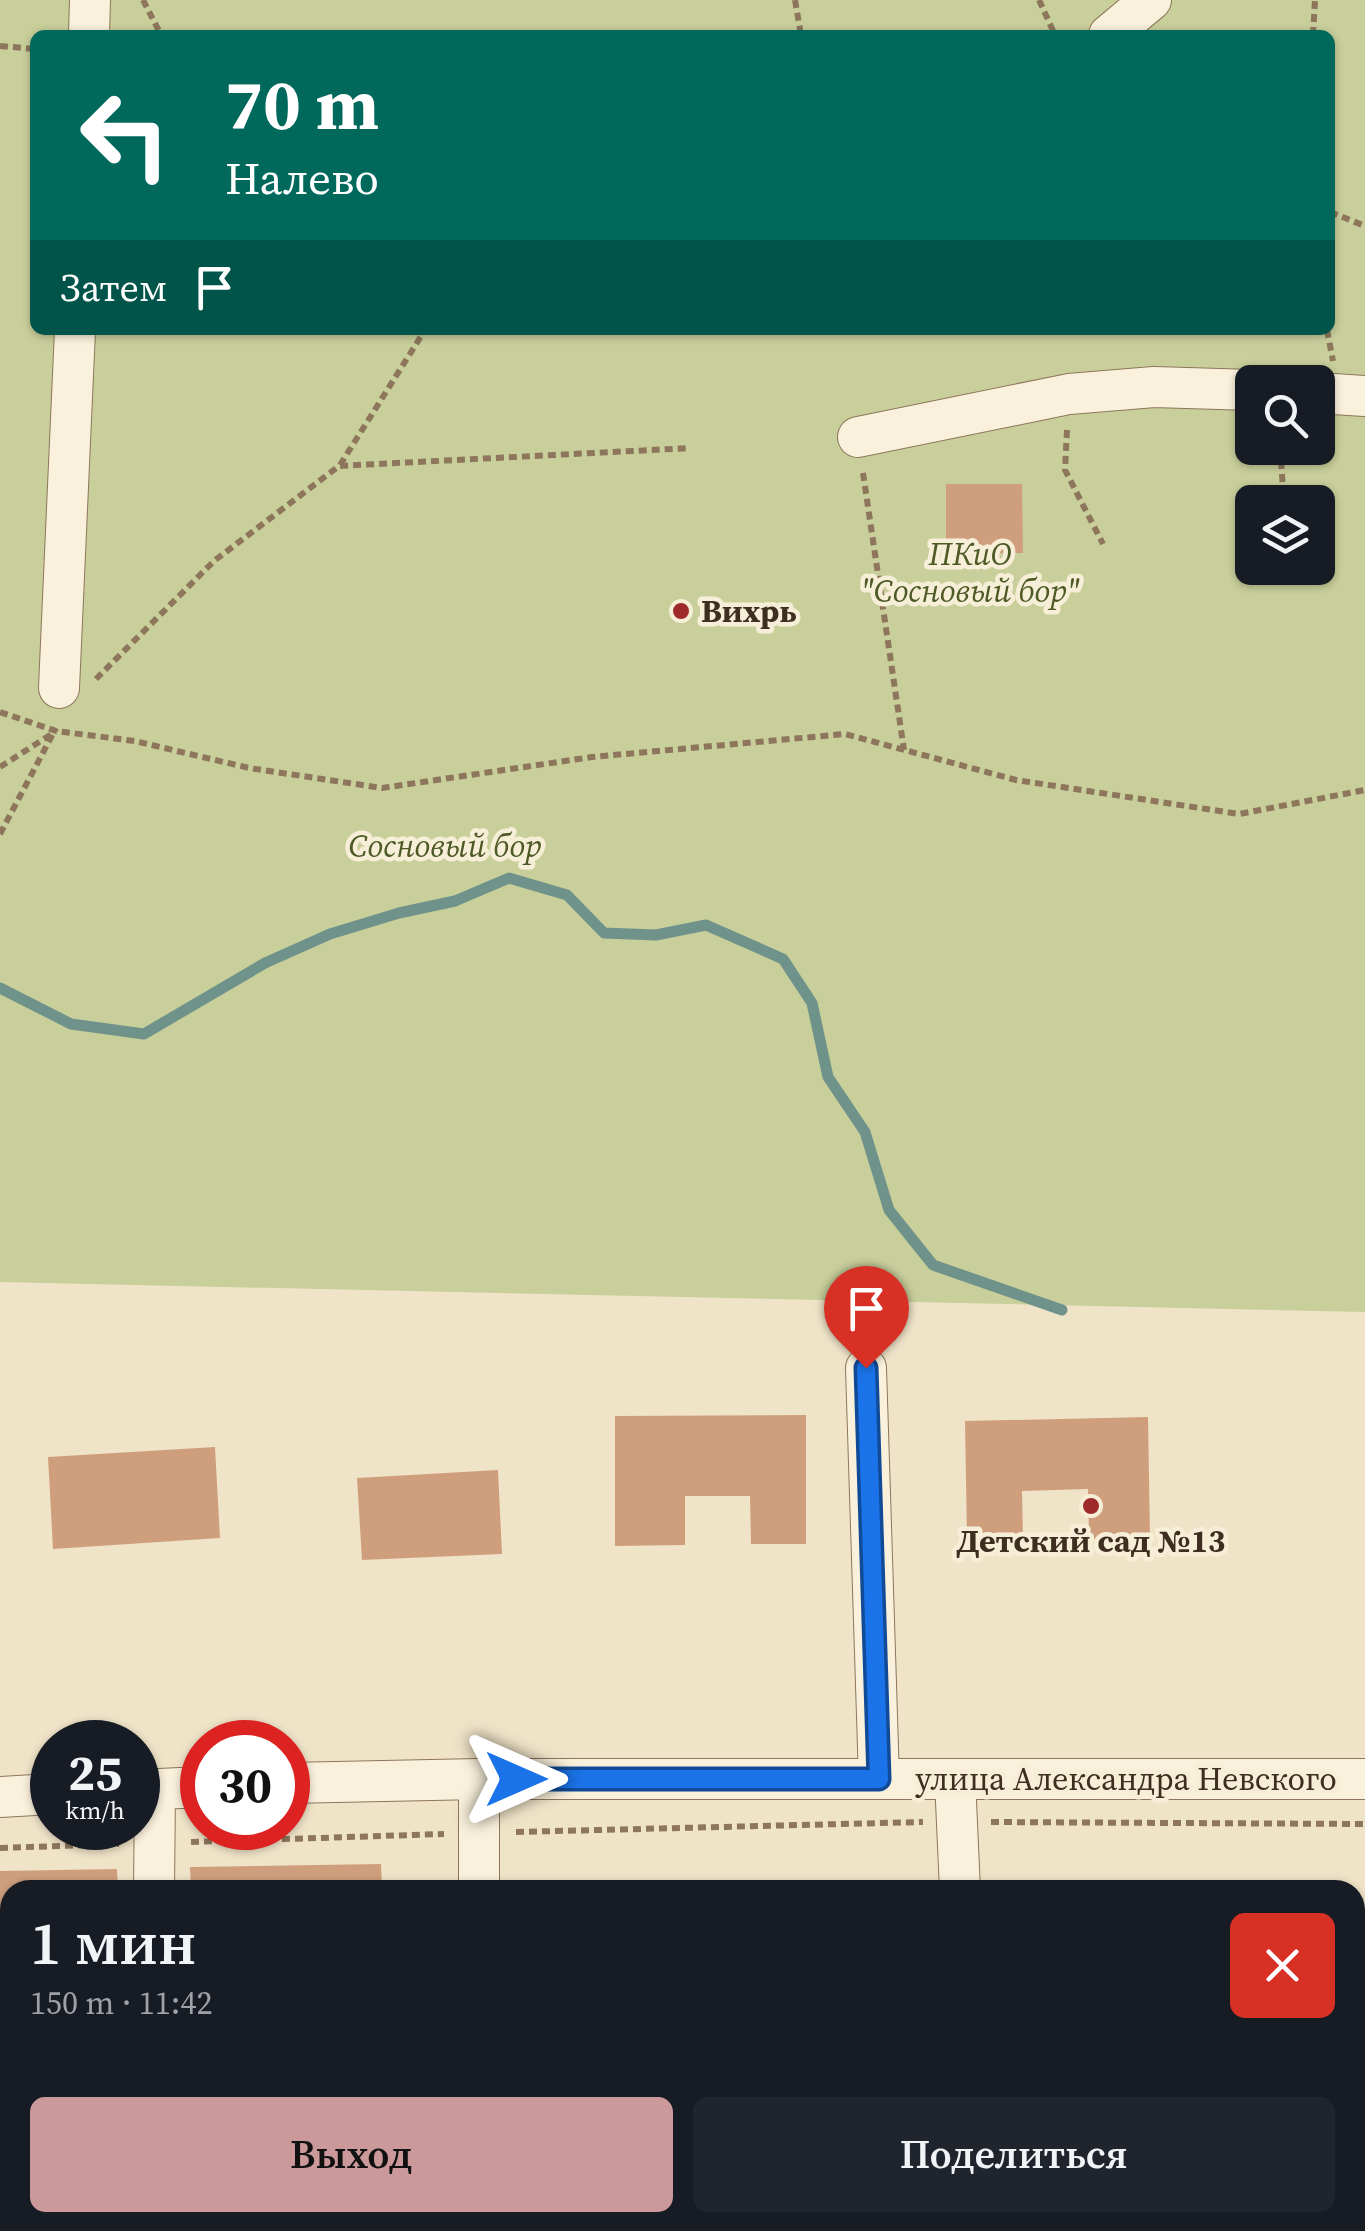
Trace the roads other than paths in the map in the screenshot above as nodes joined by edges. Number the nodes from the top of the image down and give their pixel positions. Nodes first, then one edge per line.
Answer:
1 (90, 0) edge
2 (1152, 0) edge
3 (88, 30) edge
4 (1115, 30) edge
5 (75, 335) edge
6 (1235, 389) edge
7 (1335, 393) edge
8 (1365, 396) edge
9 (858, 437) road end
10 (69, 698) road end
11 (866, 1368) dead end
12 (479, 1779) junction
13 (879, 1779) junction
14 (954, 1779) junction
15 (1365, 1779) edge
16 (310, 1783) edge
17 (30, 1795) edge
18 (0, 1797) edge
19 (154, 1850) edge
20 (154, 1880) edge
21 (479, 1880) edge
22 (959, 1880) edge

1 - 3 street
2 - 4 street
5 - 10 street
6 - 9 street
7 - 8 street
11 - 13 street
12 - 13 street, улица Александра Невского
12 - 16 street, улица Александра Невского
12 - 21 street
13 - 14 street, улица Александра Невского
14 - 15 street, улица Александра Невского
14 - 22 street
17 - 18 street
19 - 20 street

